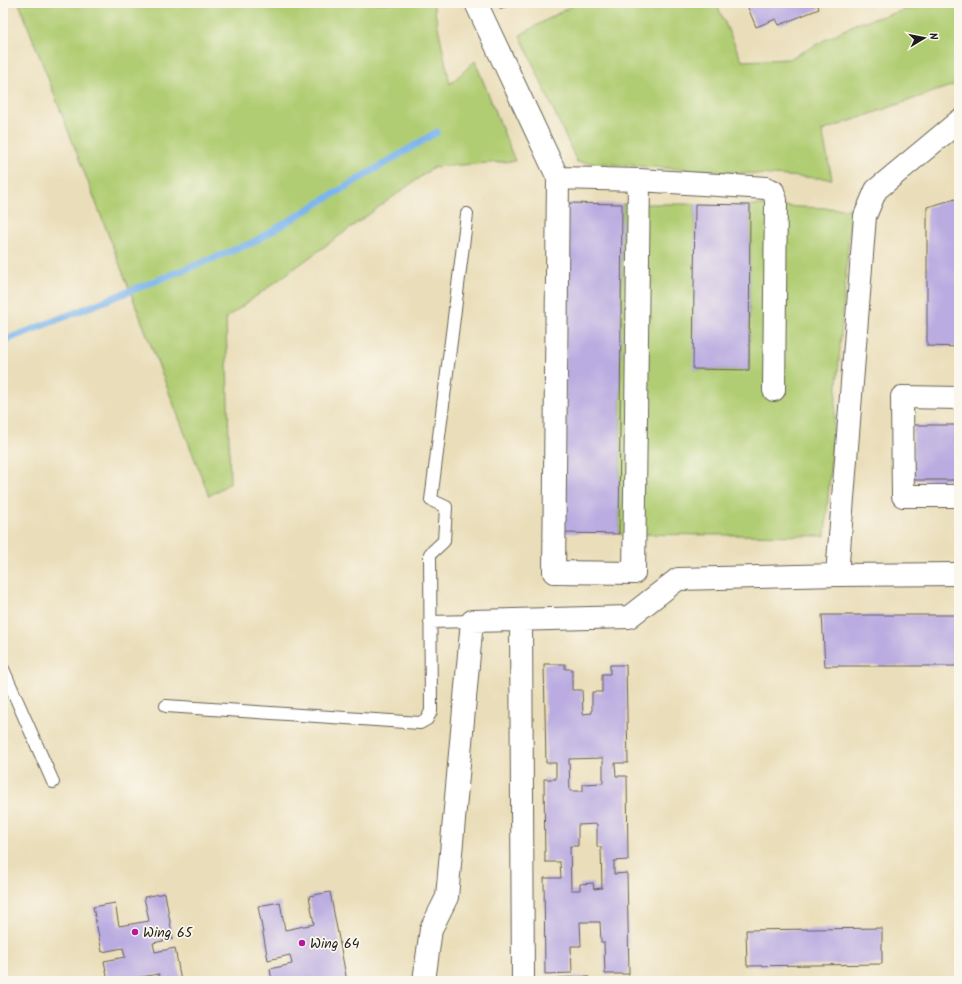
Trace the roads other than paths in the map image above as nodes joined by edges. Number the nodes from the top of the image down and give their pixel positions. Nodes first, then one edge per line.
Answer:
1 (476, 3) edge
2 (959, 121) edge
3 (558, 178) junction
4 (639, 180) junction
5 (467, 214) dead end
6 (774, 390) dead end
7 (959, 398) edge
8 (959, 496) edge
9 (959, 574) edge
10 (837, 575) junction
11 (520, 620) junction
12 (472, 621) junction
13 (430, 622) junction
14 (3, 669) edge
15 (166, 706) dead end
16 (53, 782) dead end
17 (424, 981) edge
18 (523, 981) edge

1 - 3 street
2 - 10 street
3 - 4 street
3 - 4 street
4 - 6 street
5 - 13 lane
7 - 8 street
9 - 10 street
10 - 11 street
11 - 12 street
11 - 18 street
12 - 13 lane
12 - 17 street
13 - 15 lane
14 - 16 lane

